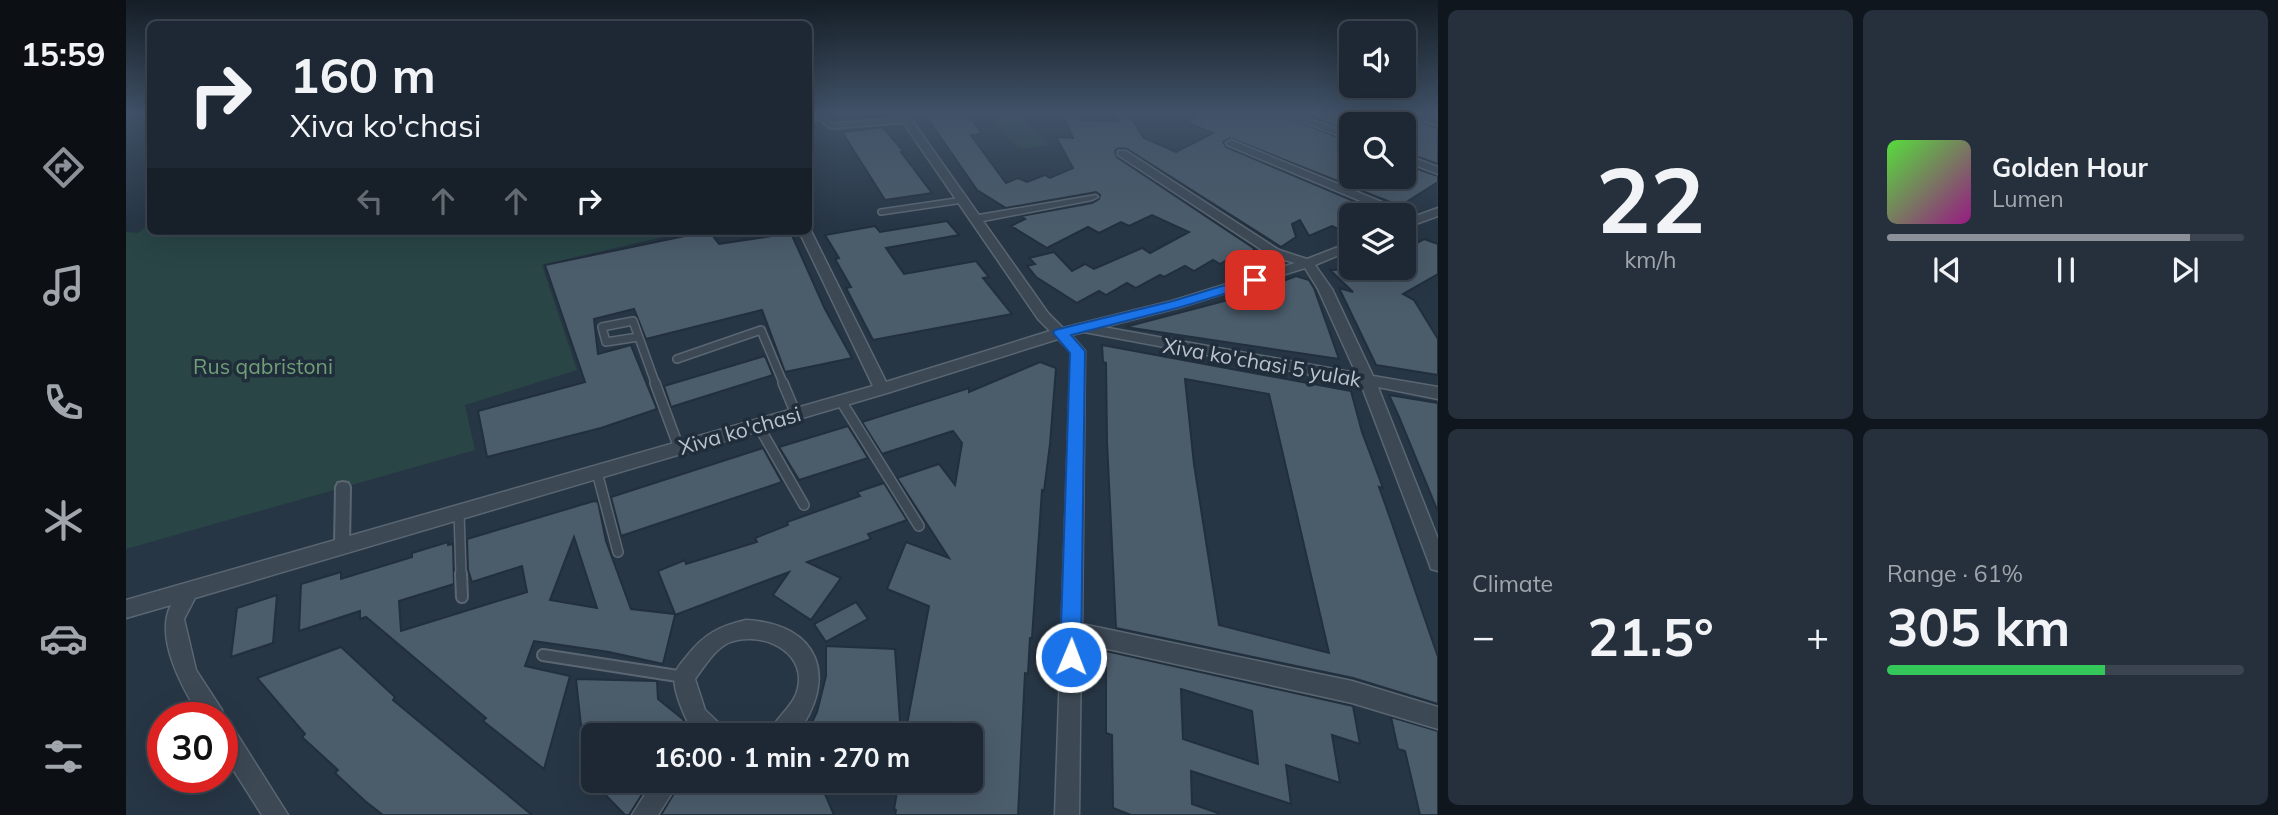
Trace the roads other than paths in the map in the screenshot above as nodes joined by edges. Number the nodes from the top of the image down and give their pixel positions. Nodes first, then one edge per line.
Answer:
1 (928, 150) edge
2 (1248, 150) edge
3 (1122, 153) dead end
4 (1416, 162) edge
5 (1438, 171) edge
6 (1092, 197) dead end
7 (963, 200) junction
8 (1375, 203) edge
9 (881, 212) dead end
10 (1438, 212) edge
11 (976, 219) junction
12 (1416, 220) edge
13 (807, 235) edge
14 (1339, 251) edge
15 (1308, 264) junction
16 (1086, 328) junction
17 (1060, 333) junction
18 (638, 337) junction
19 (677, 359) dead end
20 (1367, 382) junction
21 (883, 389) junction
22 (1438, 393) edge
23 (841, 401) junction
24 (796, 414) junction
25 (758, 425) junction
26 (679, 448) junction
27 (597, 472) junction
28 (343, 487) dead end
29 (804, 505) dead end
30 (459, 512) junction
31 (919, 526) dead end
32 (342, 546) junction
33 (618, 552) dead end
34 (1438, 563) edge
35 (188, 591) junction
36 (461, 597) dead end
37 (126, 608) edge
38 (1071, 631) junction
39 (543, 655) dead end
40 (684, 677) junction
41 (204, 702) edge
42 (1438, 718) edge
43 (700, 723) edge
44 (789, 723) edge
45 (238, 756) edge
46 (659, 793) edge
47 (276, 815) edge
48 (643, 815) edge
49 (1068, 815) edge

1 - 7 street
2 - 8 street
3 - 15 street
4 - 5 street
6 - 11 street
7 - 9 lane
7 - 11 street
10 - 12 street
11 - 17 street
13 - 21 street
14 - 15 street, Xiva ko'chasi
15 - 16 street, Xiva ko'chasi
15 - 20 street
16 - 17 street, Xiva ko'chasi
16 - 20 street, Xiva ko'chasi 5 yulak
17 - 21 street, Xiva ko'chasi
17 - 38 street
18 - 18 lane
18 - 26 lane
19 - 24 lane
20 - 22 street, Xiva ko'chasi 5 yulak
20 - 34 street
21 - 23 street, Xiva ko'chasi
23 - 24 street, Xiva ko'chasi
23 - 31 lane
24 - 25 street, Xiva ko'chasi
25 - 26 street, Xiva ko'chasi
25 - 29 lane
26 - 27 street, Xiva ko'chasi
27 - 30 street, Xiva ko'chasi
27 - 33 lane
28 - 32 street
30 - 32 street, Xiva ko'chasi
30 - 36 lane
32 - 35 street, Xiva ko'chasi
35 - 37 street, Xiva ko'chasi
35 - 41 street
38 - 42 street
38 - 49 street
39 - 40 lane
40 - 43 street
40 - 44 street
45 - 47 street
46 - 48 street

